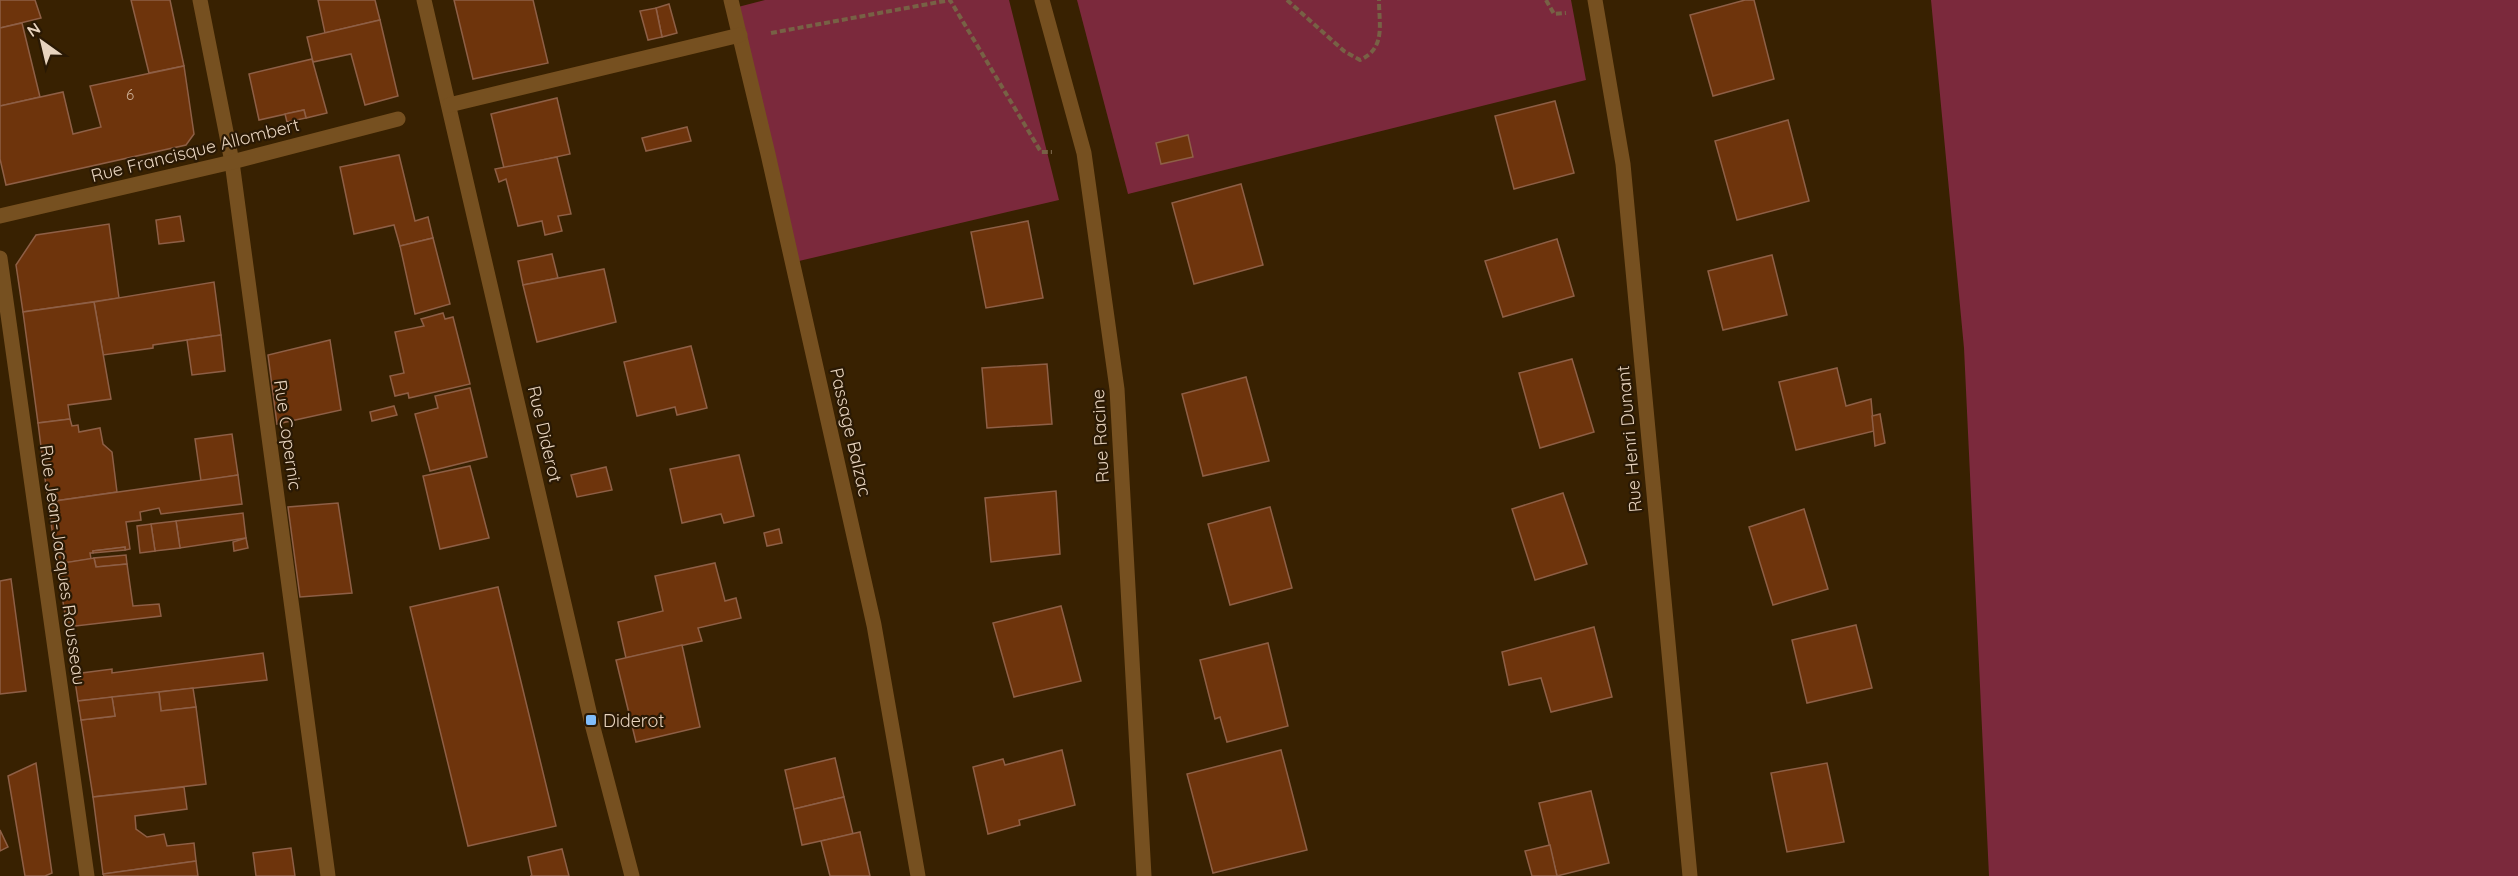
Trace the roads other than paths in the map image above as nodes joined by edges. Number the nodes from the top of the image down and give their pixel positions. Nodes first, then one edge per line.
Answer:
1 (200, 0) edge
2 (424, 0) edge
3 (731, 0) edge
4 (1042, 0) edge
5 (1595, 0) edge
6 (740, 38) junction
7 (448, 105) junction
8 (398, 119) dead end
9 (232, 162) junction
10 (0, 216) edge
11 (0, 258) edge
12 (87, 876) edge
13 (328, 876) edge
14 (632, 876) edge
15 (918, 876) edge
16 (1144, 876) edge
17 (1690, 876) edge

1 - 9 street, Rue Copernic
2 - 7 street, Rue Diderot
3 - 6 street, Passage Balzac
4 - 16 street, Rue Racine
5 - 17 street, Rue Henri Dunant
6 - 7 street
6 - 15 street, Passage Balzac
7 - 14 street, Rue Diderot
8 - 9 street, Rue Francisque Allombert
9 - 10 street, Rue Francisque Allombert
9 - 13 street, Rue Copernic
11 - 12 street, Rue Jean-Jacques Rousseau

